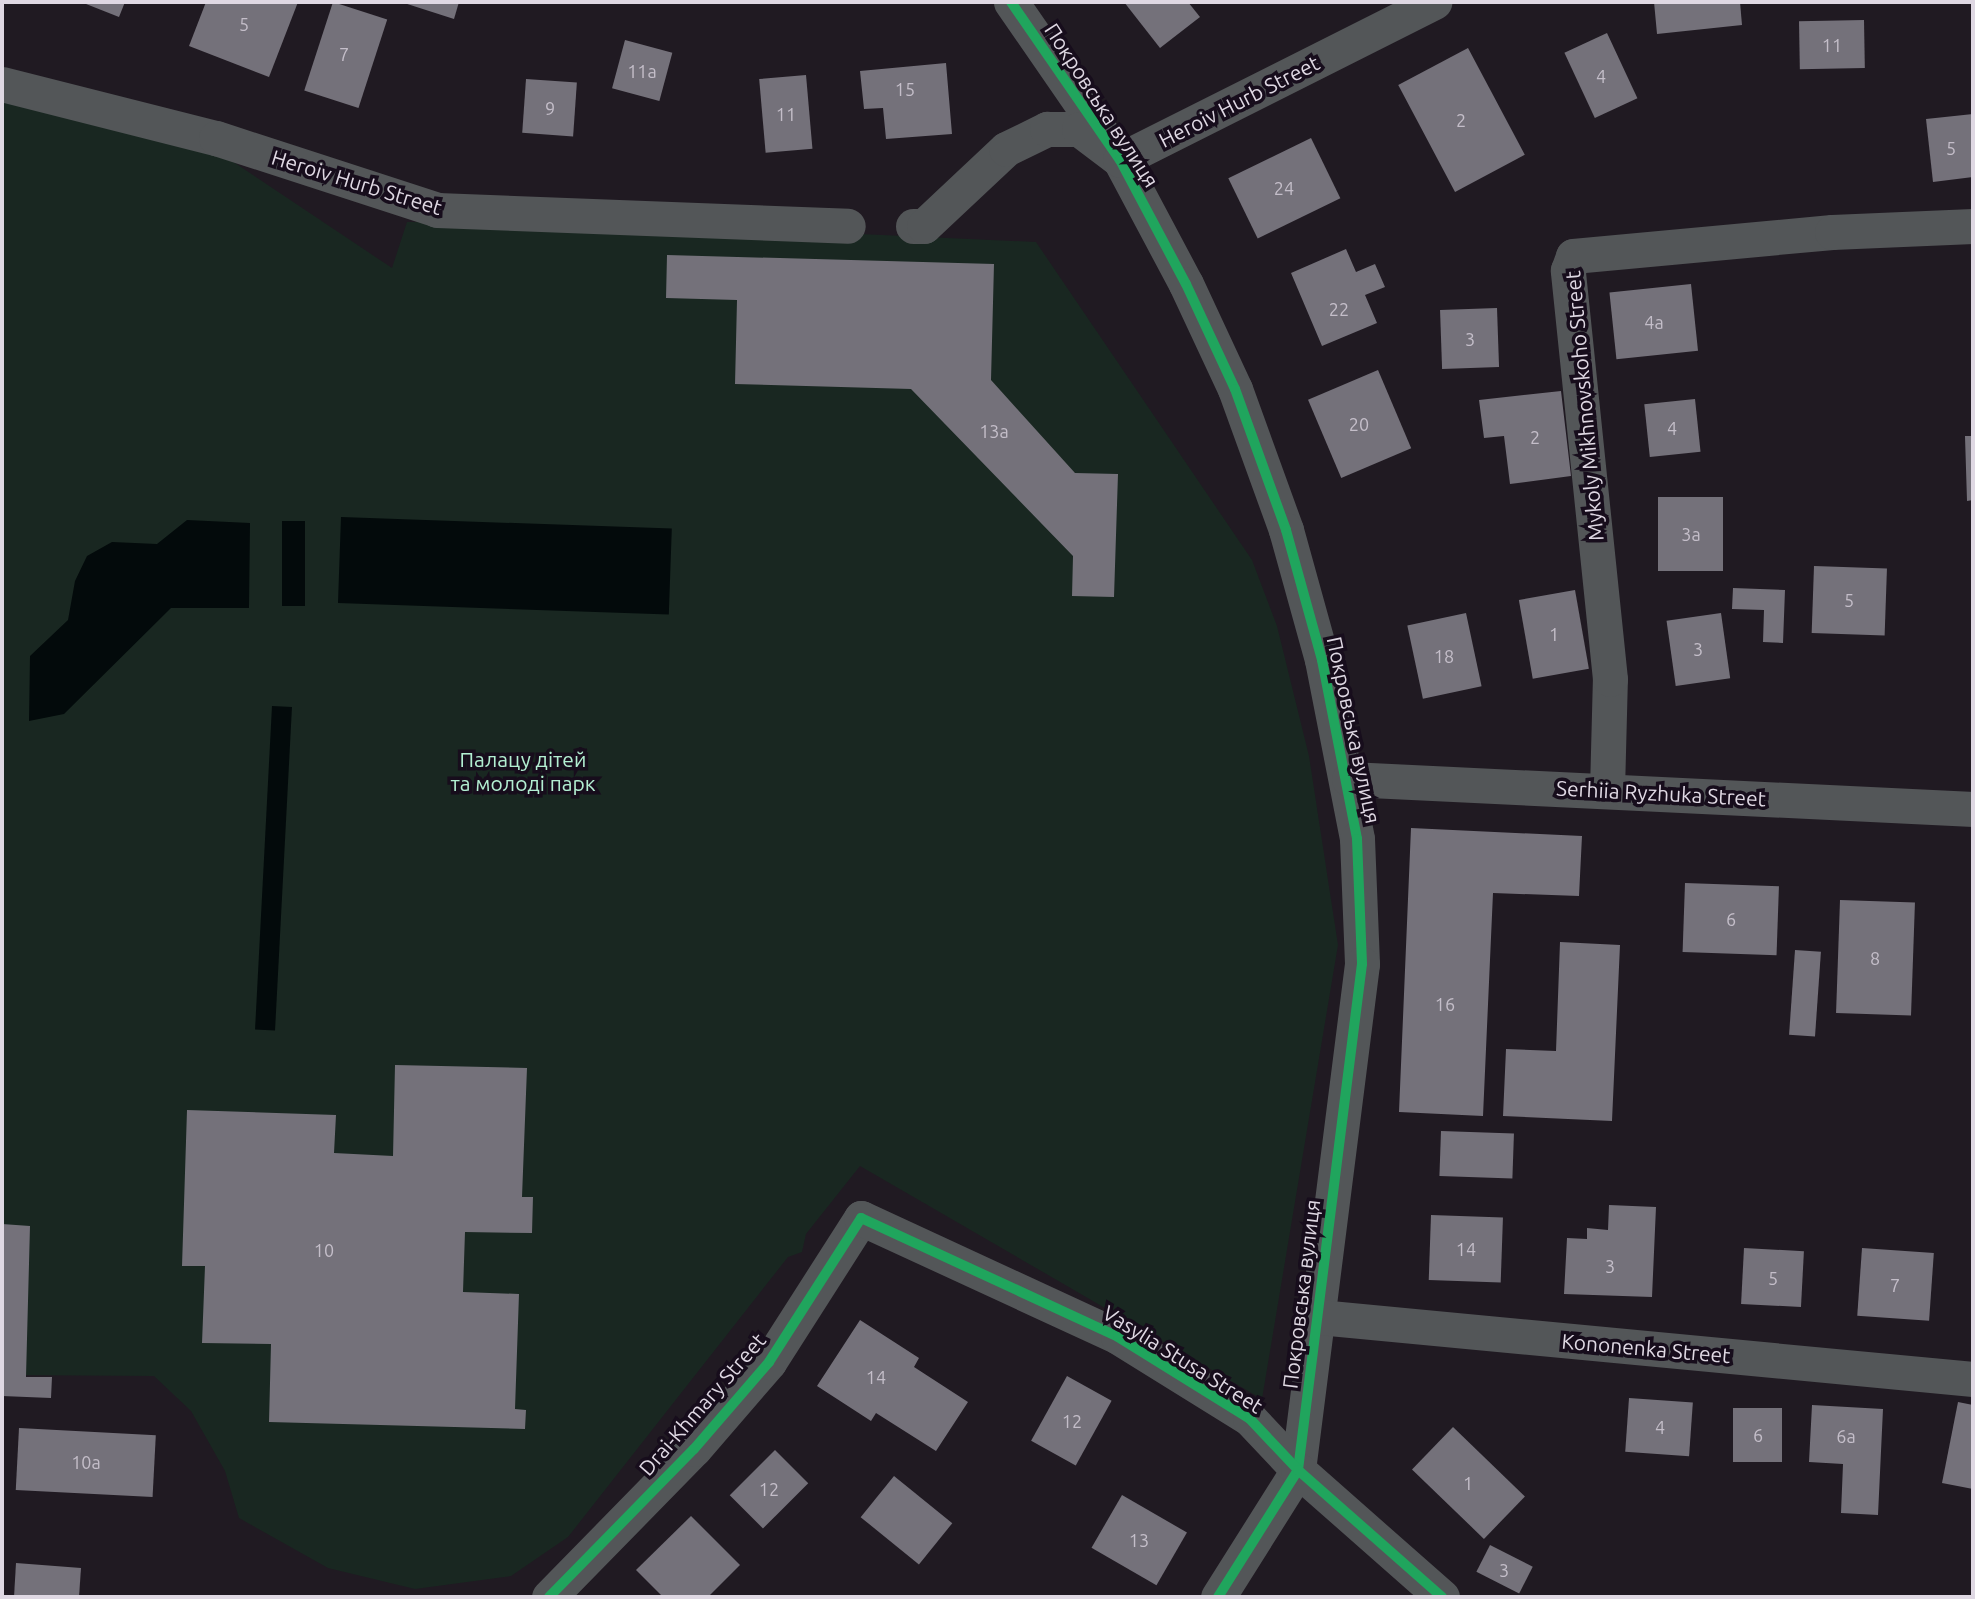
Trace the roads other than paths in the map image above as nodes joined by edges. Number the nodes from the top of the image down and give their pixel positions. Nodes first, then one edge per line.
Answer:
1 (1011, 2) edge
2 (1434, 2) edge
3 (2, 84) edge
4 (1120, 160) junction
5 (848, 226) dead end
6 (913, 226) dead end
7 (1973, 226) edge
8 (1349, 779) junction
9 (1607, 790) junction
10 (1973, 809) edge
11 (861, 1217) joint
12 (1319, 1317) junction
13 (1973, 1380) edge
14 (1298, 1470) junction
15 (549, 1597) edge
16 (1218, 1597) edge
17 (1442, 1597) edge

1 - 4 street, Покровська вулиця
2 - 4 street, Heroiv Hurb Street
3 - 5 street, Heroiv Hurb Street
4 - 6 street
4 - 8 street, Покровська вулиця
7 - 9 street, Mykoly Mikhnovskoho Street
8 - 9 street, Serhiia Ryzhuka Street
8 - 12 street, Покровська вулиця
9 - 10 street, Serhiia Ryzhuka Street
11 - 14 street, Vasylia Stusa Street
11 - 15 street, Drai-Khmary Street
12 - 13 street, Kononenka Street
12 - 14 street, Покровська вулиця
14 - 16 street, Покровська вулиця
14 - 17 street, Vasylia Stusa Street

